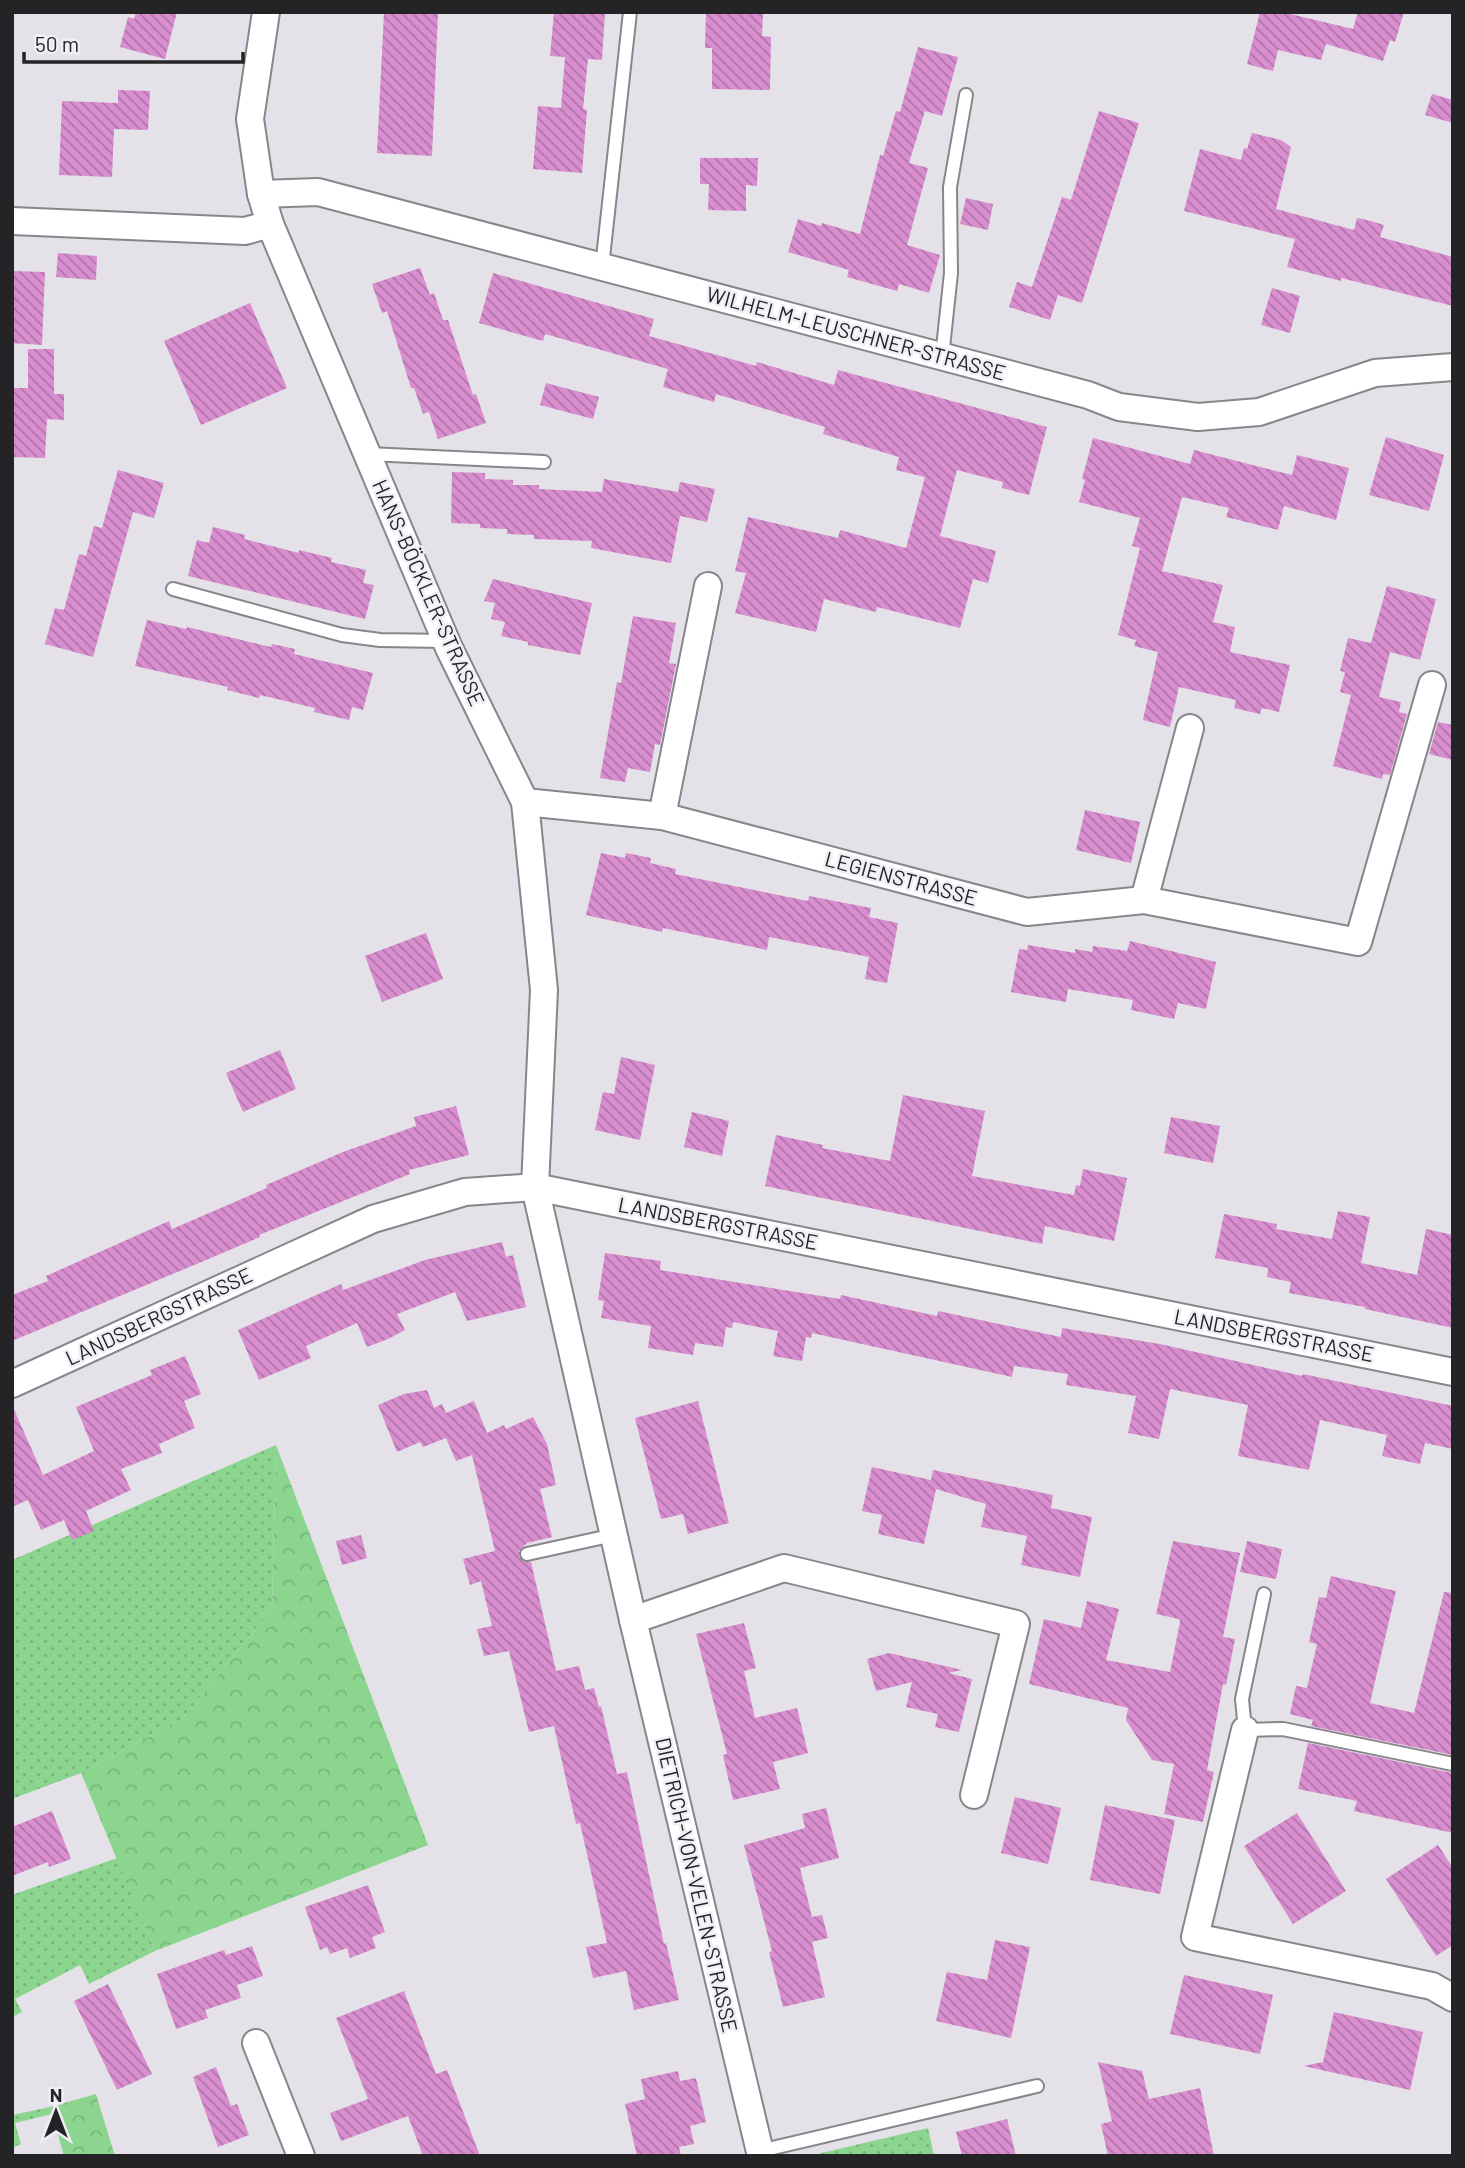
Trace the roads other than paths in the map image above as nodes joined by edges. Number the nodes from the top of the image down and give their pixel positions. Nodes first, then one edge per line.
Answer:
1 (266, 12) edge
2 (630, 12) edge
3 (966, 95) dead end
4 (261, 194) junction
5 (12, 221) edge
6 (270, 224) junction
7 (602, 267) junction
8 (942, 357) junction
9 (1453, 367) edge
10 (367, 454) junction
11 (544, 462) dead end
12 (708, 586) dead end
13 (173, 589) dead end
14 (447, 642) junction
15 (1432, 685) dead end
16 (1190, 728) dead end
17 (525, 802) junction
18 (662, 817) junction
19 (1144, 900) junction
20 (536, 1187) junction
21 (1453, 1372) edge
22 (12, 1384) edge
23 (614, 1535) junction
24 (527, 1553) dead end
25 (1264, 1594) dead end
26 (633, 1620) junction
27 (1245, 1730) junction
28 (1453, 1764) edge
29 (974, 1795) dead end
30 (1453, 1998) edge
31 (256, 2043) dead end
32 (1037, 2086) dead end
33 (760, 2153) edge
34 (301, 2156) edge

1 - 4 street, HANS-BÖCKLER-STRASSE
2 - 7 lane
3 - 8 lane
4 - 6 street, HANS-BÖCKLER-STRASSE
4 - 7 street, WILHELM-LEUSCHNER-STRASSE
5 - 6 street
6 - 10 street, HANS-BÖCKLER-STRASSE
7 - 8 street, WILHELM-LEUSCHNER-STRASSE
8 - 9 street, WILHELM-LEUSCHNER-STRASSE
10 - 11 lane
10 - 14 street, HANS-BÖCKLER-STRASSE
12 - 18 street
13 - 14 lane
14 - 17 street, HANS-BÖCKLER-STRASSE
15 - 19 street, LEGIENSTRASSE
16 - 19 street
17 - 18 street, LEGIENSTRASSE
17 - 20 street, HANS-BÖCKLER-STRASSE
18 - 19 street, LEGIENSTRASSE
20 - 21 street, LANDSBERGSTRASSE
20 - 22 street, LANDSBERGSTRASSE
20 - 23 street, DIETRICH-VON-VELEN-STRASSE
23 - 24 lane
23 - 26 street, DIETRICH-VON-VELEN-STRASSE
25 - 27 lane
26 - 29 street
26 - 33 street, DIETRICH-VON-VELEN-STRASSE
27 - 28 lane
27 - 30 street
31 - 34 street
32 - 33 lane, DIETRICH-VON-VELEN-STRASSE

